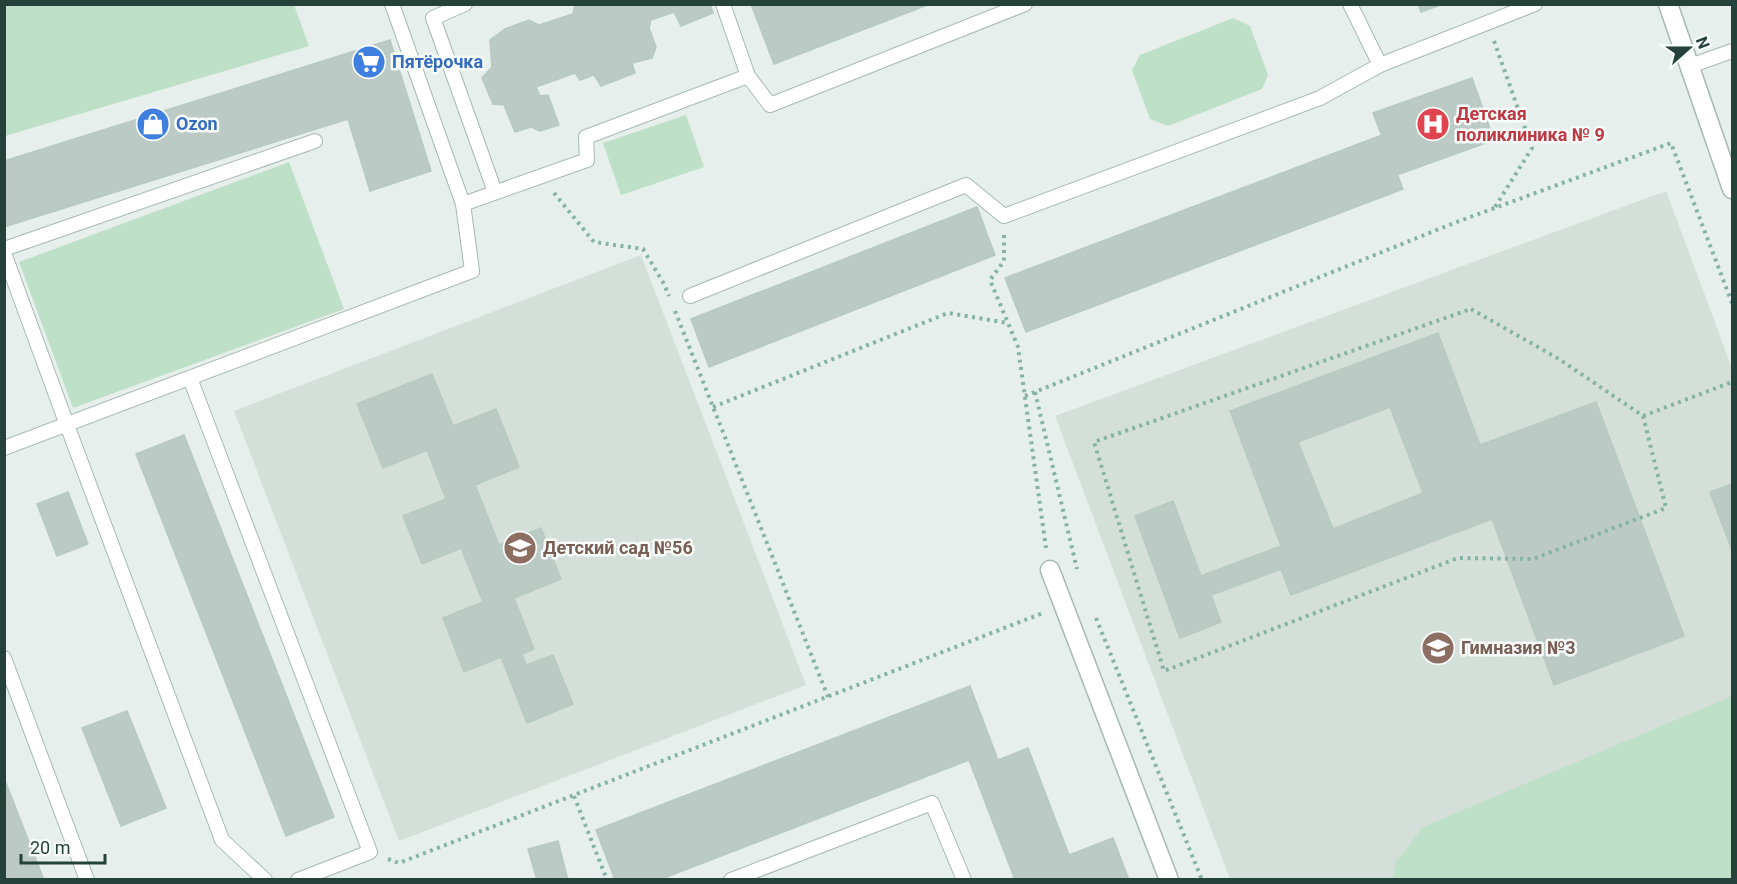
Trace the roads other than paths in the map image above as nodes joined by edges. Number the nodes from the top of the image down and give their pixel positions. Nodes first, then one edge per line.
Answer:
1 (392, 4) edge
2 (465, 4) edge
3 (723, 4) edge
4 (1025, 4) edge
5 (1350, 4) edge
6 (1535, 4) edge
7 (1668, 4) edge
8 (1512, 9) edge
9 (1732, 51) edge
10 (1380, 65) junction
11 (1690, 66) junction
12 (748, 76) junction
13 (315, 141) dead end
14 (1732, 189) edge
15 (495, 192) junction
16 (463, 204) junction
17 (4, 251) edge
18 (690, 296) dead end
19 (190, 378) junction
20 (67, 425) junction
21 (4, 448) edge
22 (1050, 570) road end
23 (4, 658) edge
24 (87, 879) edge
25 (265, 879) edge
26 (298, 879) edge
27 (730, 879) edge
28 (964, 879) edge
29 (1169, 879) edge

1 - 16 lane
2 - 15 lane
3 - 12 lane
4 - 12 lane
5 - 10 lane
6 - 8 lane
7 - 11 street
8 - 10 lane
9 - 11 lane
10 - 18 lane
11 - 14 street
12 - 15 lane
13 - 17 lane
15 - 16 lane
16 - 19 lane
17 - 20 lane
19 - 20 lane
19 - 26 lane
20 - 21 lane
20 - 25 lane
22 - 29 street
23 - 24 lane
27 - 28 lane

